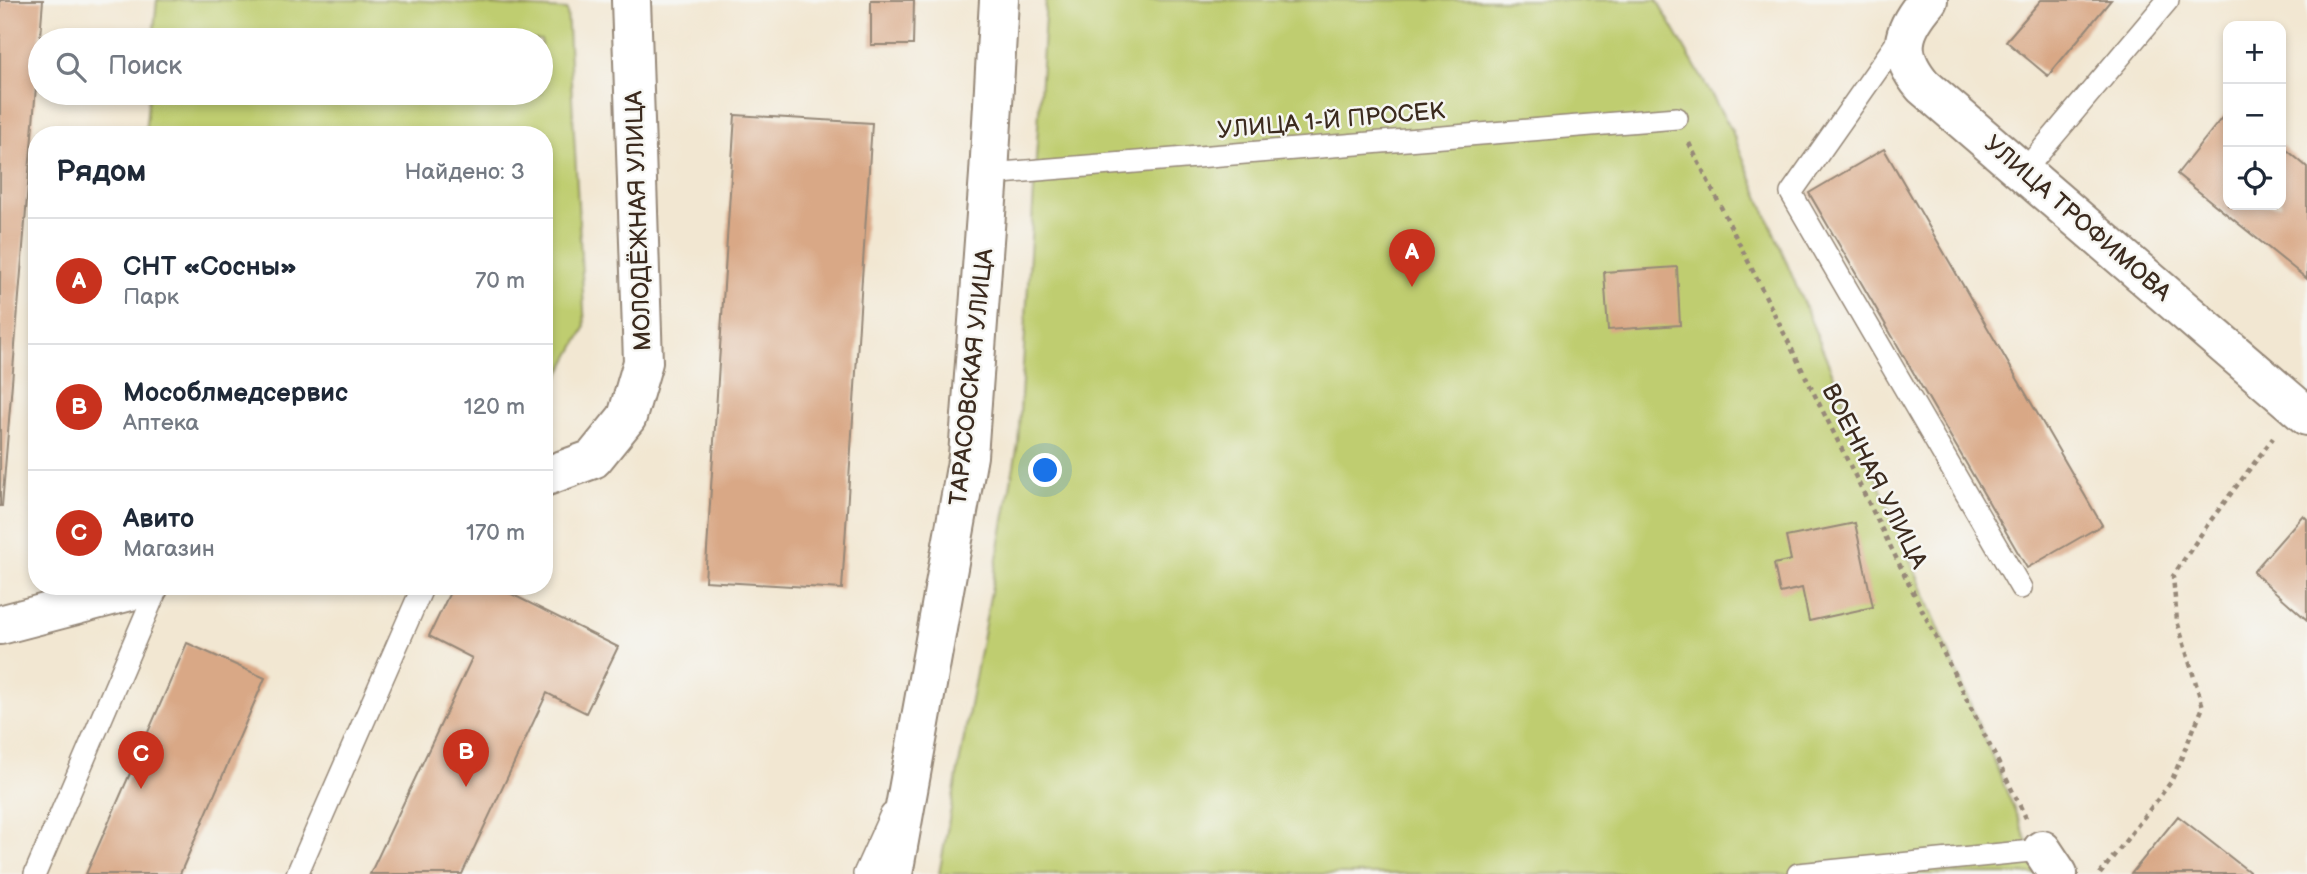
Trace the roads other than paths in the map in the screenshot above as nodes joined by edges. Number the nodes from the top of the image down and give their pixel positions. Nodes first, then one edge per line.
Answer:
1 (631, 0) edge
2 (999, 0) edge
3 (2168, 0) edge
4 (1918, 14) edge
5 (1677, 118) road end
6 (2024, 171) junction
7 (989, 174) junction
8 (2302, 411) edge
9 (553, 474) edge
10 (2021, 588) dead end
11 (115, 595) edge
12 (154, 595) edge
13 (419, 595) edge
14 (0, 625) edge
15 (915, 761) junction
16 (2050, 862) edge
17 (36, 874) edge
18 (297, 874) edge
19 (864, 874) edge
20 (893, 874) edge
21 (1798, 874) edge

1 - 9 street, МОЛОДЁЖНАЯ УЛИЦА
2 - 7 street, ТАРАСОВСКАЯ УЛИЦА
3 - 6 lane
4 - 6 street, УЛИЦА ТРОФИМОВА
4 - 10 lane
5 - 7 lane, УЛИЦА 1-Й ПРОСЕК
6 - 8 street, УЛИЦА ТРОФИМОВА
7 - 15 street, ТАРАСОВСКАЯ УЛИЦА
11 - 14 street
12 - 17 lane
13 - 18 lane
15 - 19 lane
15 - 20 street, ТАРАСОВСКАЯ УЛИЦА
16 - 21 lane

